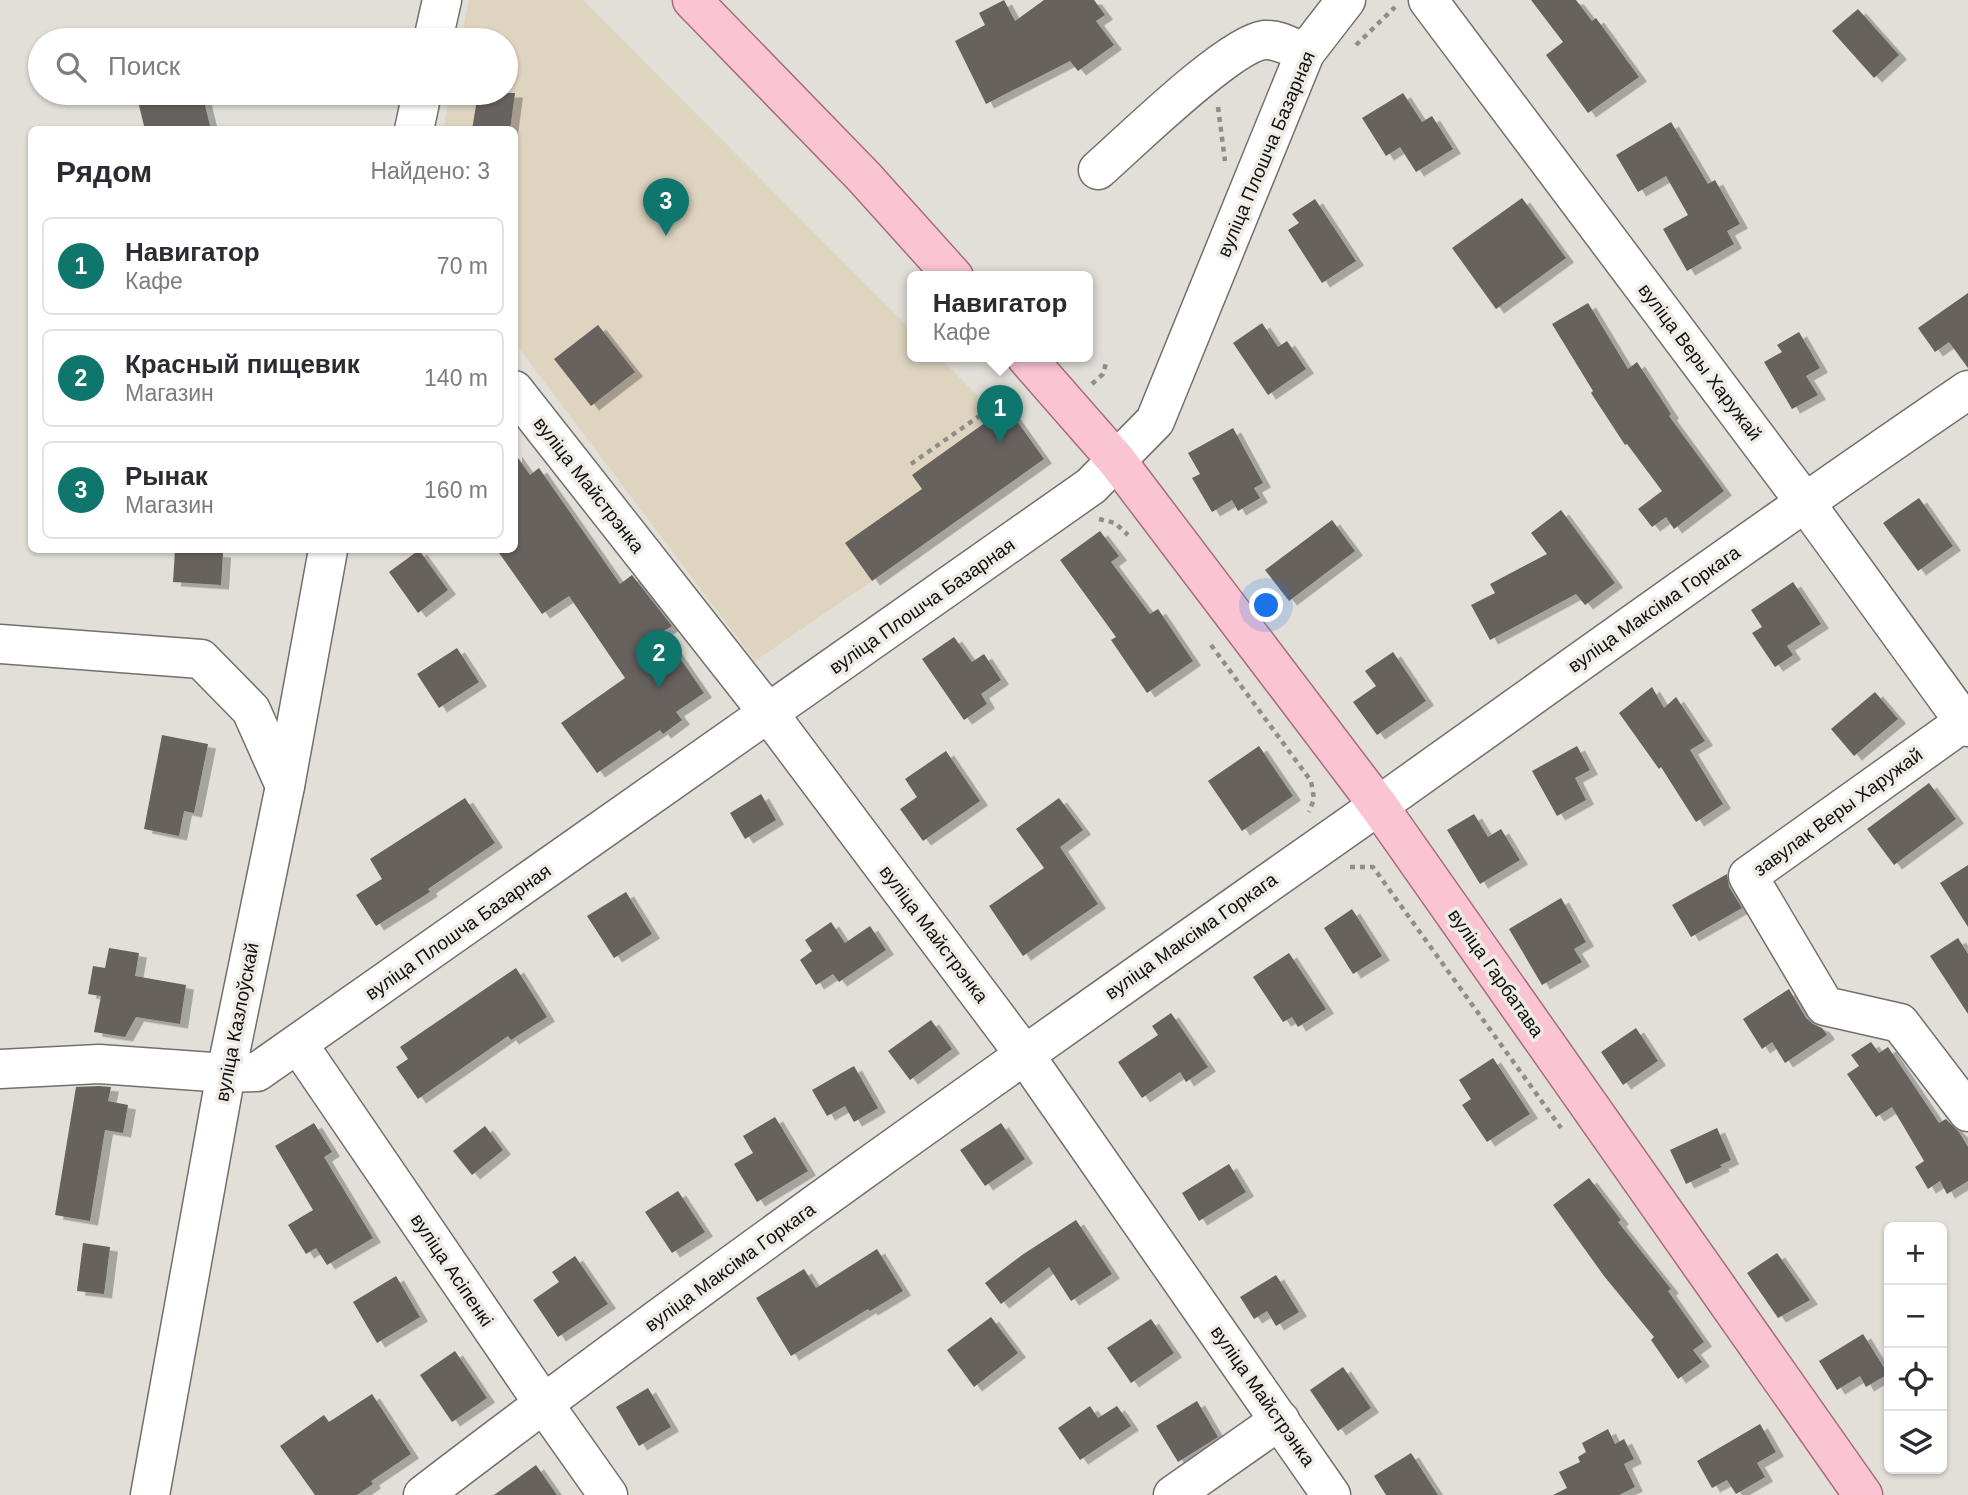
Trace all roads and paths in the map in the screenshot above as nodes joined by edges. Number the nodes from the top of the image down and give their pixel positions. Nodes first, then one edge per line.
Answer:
1 (442, 0) edge
2 (692, 0) edge
3 (1346, 0) edge
4 (1402, 0) edge
5 (1428, 0) edge
6 (436, 28) edge
7 (1353, 49) dead end
8 (1305, 53) junction
9 (1194, 84) junction
10 (419, 105) edge
11 (415, 126) edge
12 (1098, 170) dead end
13 (1226, 172) dead end
14 (949, 271) edge
15 (1021, 374) edge
16 (1968, 390) edge
17 (518, 395) edge
18 (1117, 461) junction
19 (911, 464) dead end
20 (1804, 501) junction
21 (1060, 507) junction
22 (1134, 541) dead end
23 (327, 553) edge
24 (1205, 638) dead end
25 (0, 644) edge
26 (769, 714) junction
27 (1966, 724) edge
28 (285, 786) junction
29 (1378, 805) junction
30 (1322, 845) junction
31 (298, 1044) junction
32 (1024, 1054) junction
33 (0, 1069) edge
34 (226, 1073) junction
35 (1968, 1112) edge
36 (1565, 1134) dead end
37 (543, 1403) junction
38 (1280, 1420) junction
39 (150, 1495) edge
40 (423, 1495) edge
41 (608, 1495) edge
42 (1173, 1495) edge
43 (1331, 1495) edge
44 (1863, 1495) edge

1 - 6 street
2 - 14 main road
3 - 8 street, вуліца Плошча Базарная
4 - 7 path
5 - 20 street, вуліца Веры Харужай
8 - 9 street
8 - 18 street, вуліца Плошча Базарная
9 - 12 street
9 - 13 path
10 - 11 street
15 - 18 main road, вуліца Гарбатава
15 - 19 path
16 - 20 street, вуліца Максіма Горкага
17 - 26 street, вуліца Майстрэнка
18 - 21 street, вуліца Плошча Базарная
18 - 29 main road, вуліца Гарбатава
20 - 27 street, вуліца Веры Харужай
20 - 29 street, вуліца Максіма Горкага
21 - 22 path
21 - 26 street, вуліца Плошча Базарная
23 - 28 street, вуліца Казлоўскай
24 - 30 path
25 - 28 street
26 - 31 street, вуліца Плошча Базарная
26 - 32 street, вуліца Майстрэнка
27 - 35 street, завулак Веры Харужай
28 - 34 street, вуліца Казлоўскай
29 - 30 street, вуліца Максіма Горкага
29 - 44 main road, вуліца Гарбатава
30 - 32 street, вуліца Максіма Горкага
30 - 36 path
31 - 34 street, вуліца Плошча Базарная
31 - 37 street, вуліца Асіпенкі
32 - 37 street, вуліца Максіма Горкага
32 - 38 street, вуліца Майстрэнка
33 - 34 street, вуліца Плошча Базарная
34 - 39 street, вуліца Казлоўскай
37 - 40 street, вуліца Максіма Горкага
37 - 41 street, вуліца Асіпенкі
38 - 42 street
38 - 43 street, вуліца Майстрэнка

